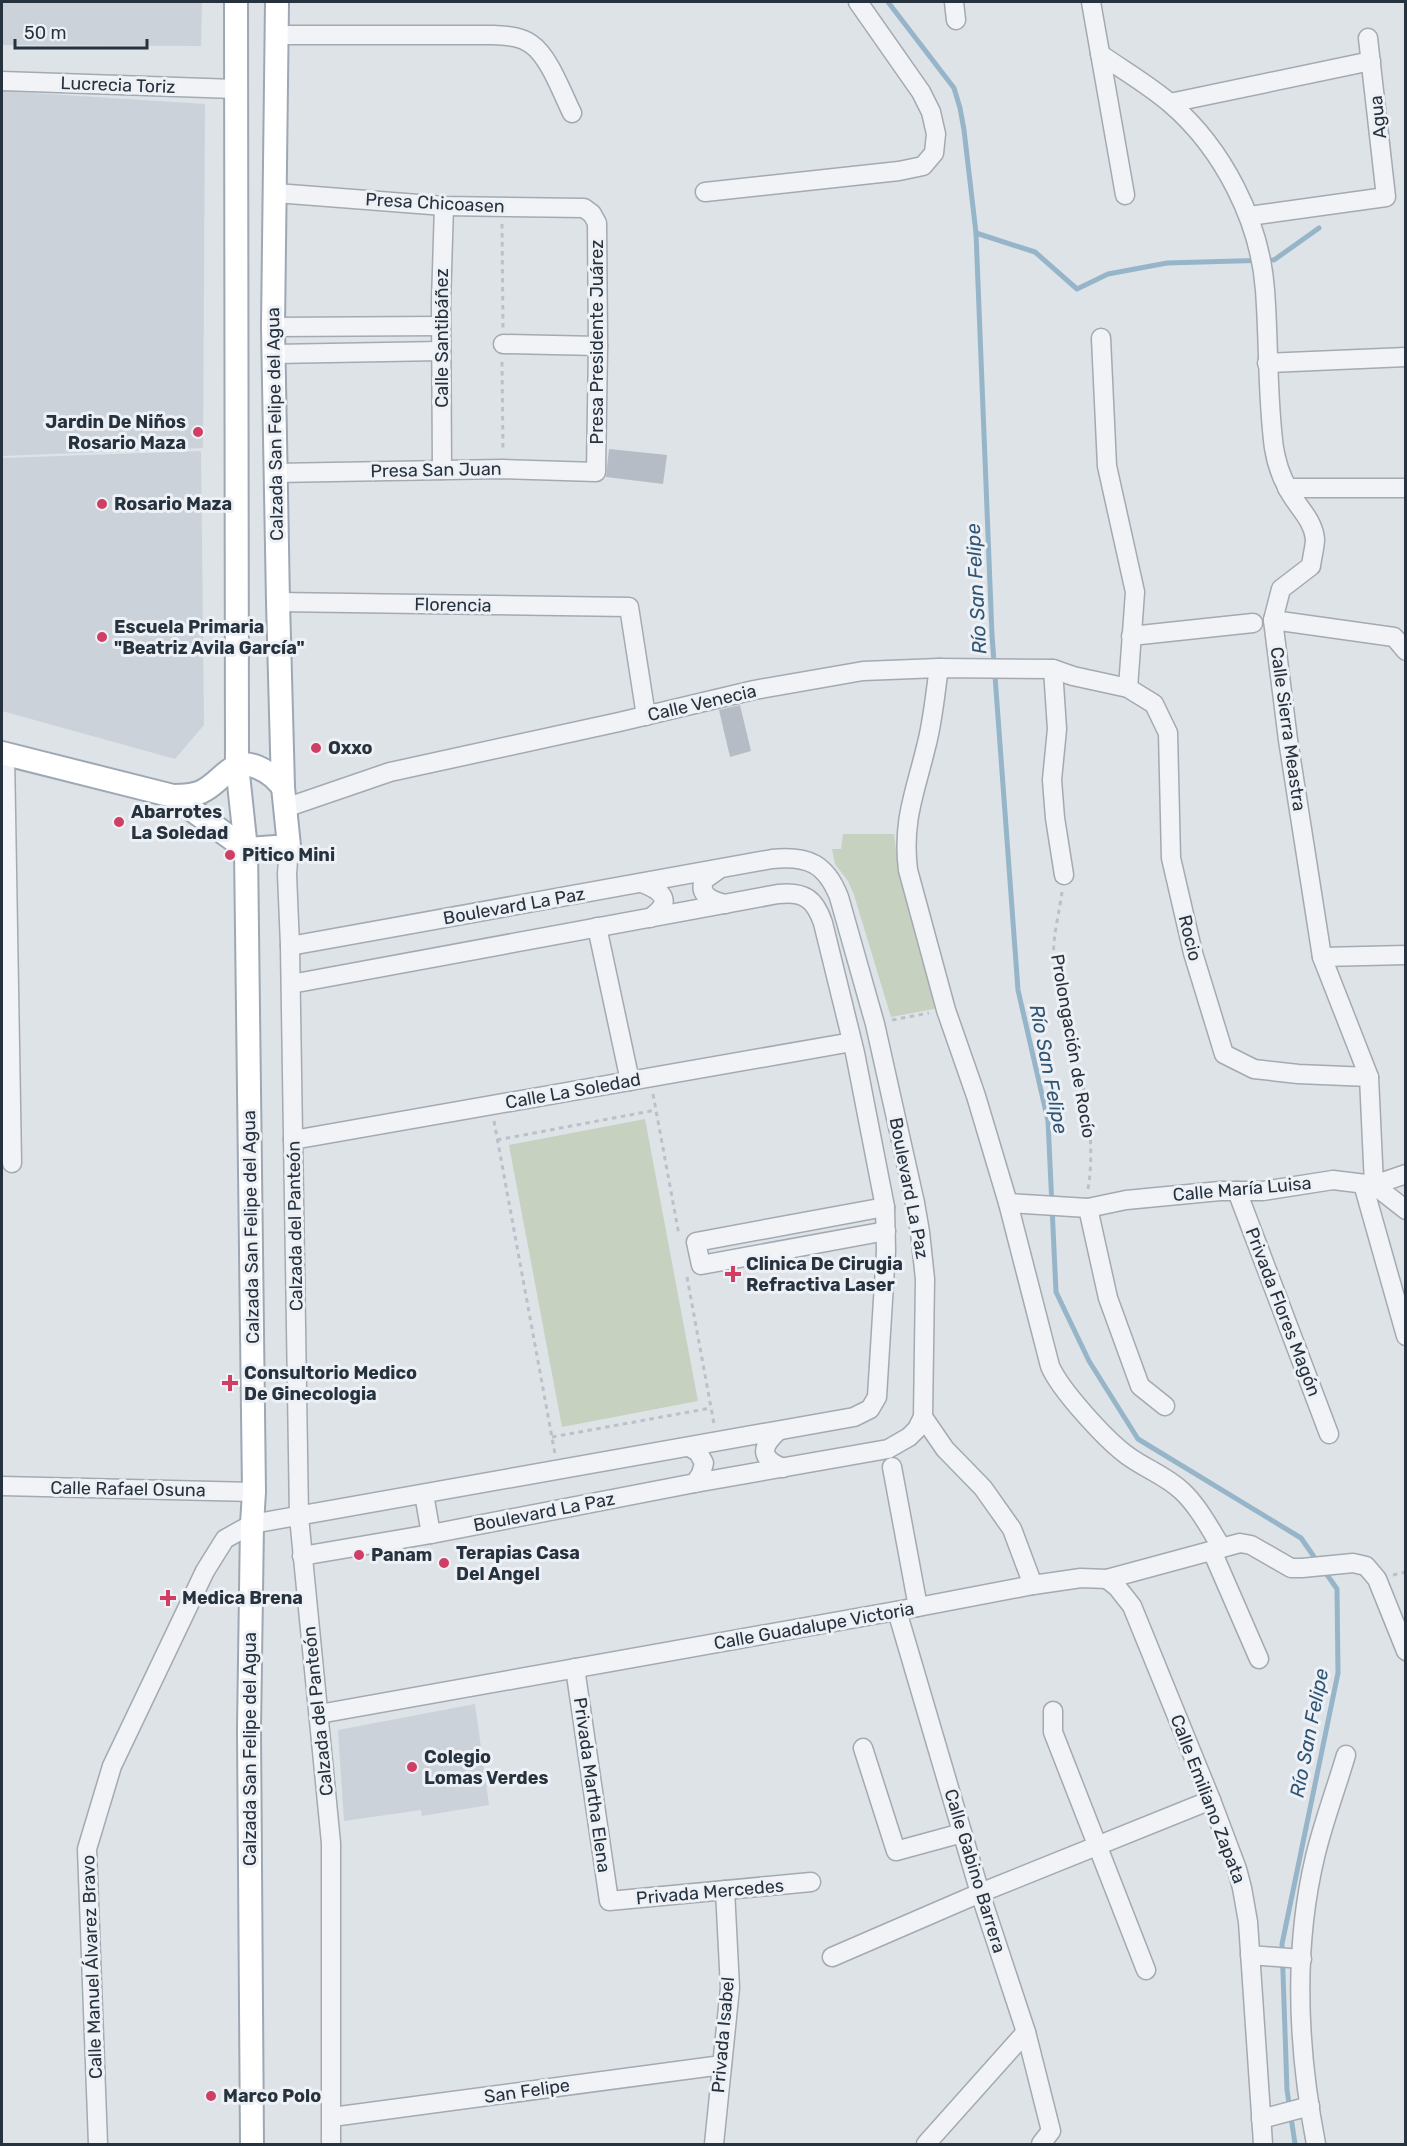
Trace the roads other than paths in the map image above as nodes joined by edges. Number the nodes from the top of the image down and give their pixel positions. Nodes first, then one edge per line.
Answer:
1 (236, 2) edge
2 (277, 2) edge
3 (858, 2) edge
4 (954, 2) edge
5 (1091, 2) edge
6 (956, 20) dead end
7 (277, 35) junction
8 (1368, 38) dead end
9 (1100, 54) junction
10 (1371, 61) junction
11 (2, 81) edge
12 (236, 89) junction
13 (1170, 103) junction
14 (572, 113) dead end
15 (705, 192) dead end
16 (276, 193) junction
17 (1125, 195) dead end
18 (444, 206) junction
19 (592, 214) joint
20 (1249, 216) junction
21 (441, 326) junction
22 (273, 327) junction
23 (1101, 338) dead end
24 (503, 344) dead end
25 (598, 346) junction
26 (441, 351) junction
27 (274, 354) junction
28 (1406, 357) edge
29 (1267, 363) junction
30 (442, 470) junction
31 (596, 471) joint
32 (275, 473) junction
33 (1287, 488) junction
34 (1406, 488) edge
35 (278, 602) junction
36 (1273, 620) junction
37 (1253, 622) dead end
38 (1131, 636) junction
39 (1406, 651) edge
40 (939, 668) junction
41 (1053, 669) junction
42 (1128, 688) junction
43 (646, 716) junction
44 (3, 753) edge
45 (237, 765) junction
46 (173, 796) junction
47 (284, 798) junction
48 (289, 846) junction
49 (246, 849) junction
50 (720, 869) junction
51 (1064, 875) road end
52 (642, 883) junction
53 (725, 904) junction
54 (650, 918) junction
55 (597, 927) junction
56 (290, 946) junction
57 (1406, 955) edge
58 (1322, 957) junction
59 (291, 984) junction
60 (852, 1042) junction
61 (1369, 1077) junction
62 (630, 1081) junction
63 (293, 1140) junction
64 (12, 1163) dead end
65 (1406, 1174) edge
66 (1368, 1184) junction
67 (1237, 1191) junction
68 (1008, 1203) junction
69 (885, 1207) junction
70 (1083, 1208) junction
71 (1406, 1210) edge
72 (886, 1231) junction
73 (1406, 1336) edge
74 (1165, 1406) dead end
75 (923, 1417) junction
76 (778, 1431) junction
77 (1329, 1434) dead end
78 (689, 1447) junction
79 (892, 1467) dead end
80 (783, 1468) junction
81 (695, 1483) junction
82 (2, 1486) edge
83 (254, 1492) junction
84 (424, 1494) junction
85 (299, 1516) junction
86 (252, 1524) junction
87 (431, 1534) junction
88 (1217, 1549) junction
89 (302, 1556) junction
90 (1107, 1579) junction
91 (1033, 1585) junction
92 (918, 1607) junction
93 (897, 1611) junction
94 (1406, 1651) edge
95 (1258, 1659) dead end
96 (575, 1668) junction
97 (1053, 1711) dead end
98 (319, 1714) junction
99 (863, 1748) dead end
100 (1346, 1755) dead end
101 (1211, 1800) junction
102 (962, 1833) junction
103 (1098, 1846) junction
104 (812, 1882) dead end
105 (725, 1890) junction
106 (980, 1893) junction
107 (609, 1901) joint
108 (1257, 1956) junction
109 (832, 1957) dead end
110 (1297, 1959) junction
111 (1146, 1970) dead end
112 (1026, 2032) junction
113 (722, 2065) junction
114 (1306, 2107) junction
115 (332, 2117) junction
116 (1270, 2117) junction
117 (1046, 2138) edge
118 (98, 2145) edge
119 (252, 2145) edge
120 (331, 2145) edge
121 (714, 2145) edge
122 (926, 2145) edge
123 (1263, 2145) edge
124 (1316, 2145) edge

1 - 12 main road, Calzada San Felipe del Agua
2 - 7 main road, Calzada San Felipe del Agua
3 - 15 street
4 - 6 street
5 - 9 street
7 - 14 street
7 - 16 main road, Calzada San Felipe del Agua
8 - 10 street, Agua
9 - 13 street, Calle Sierra Meastra
9 - 17 street
10 - 13 street
10 - 20 street, Agua
11 - 12 street, Lucrecia Toriz
12 - 45 main road, Calzada San Felipe del Agua
13 - 20 street, Calle Sierra Meastra
16 - 18 street, Presa Chicoasen
16 - 22 main road, Calzada San Felipe del Agua
18 - 19 street, Presa Chicoasen
18 - 21 street, Calle Santibáñez
19 - 25 street, Presa Presidente Juárez
20 - 29 street, Calle Sierra Meastra
21 - 22 street
21 - 26 street, Calle Santibáñez
22 - 27 main road, Calzada San Felipe del Agua
23 - 38 street
24 - 25 street
25 - 31 street, Presa Presidente Juárez
26 - 27 street
26 - 30 street, Calle Santibáñez
27 - 32 main road, Calzada San Felipe del Agua
28 - 29 street
29 - 33 street, Calle Sierra Meastra
30 - 31 street, Presa San Juan
30 - 32 street, Presa San Juan
32 - 35 main road, Calzada San Felipe del Agua
33 - 34 street
33 - 36 street, Calle Sierra Meastra
35 - 43 street, Florencia
35 - 47 main road, Calzada San Felipe del Agua
36 - 39 street
36 - 58 street, Calle Sierra Meastra
37 - 38 street
38 - 42 street
40 - 41 street, Calle Venecia
40 - 43 street, Calle Venecia
40 - 68 street
41 - 42 street, Calle Venecia
41 - 51 street
42 - 61 street, Rocio
43 - 47 street, Calle Venecia
44 - 46 main road
44 - 64 street
45 - 46 main road
45 - 47 main road
45 - 49 main road, Calzada San Felipe del Agua
46 - 49 main road
47 - 48 main road, Calzada San Felipe del Agua
48 - 49 main road
48 - 56 street, Calzada del Panteón
49 - 83 main road, Calzada San Felipe del Agua
50 - 52 street, Boulevard La Paz
50 - 53 street
50 - 75 street, Boulevard La Paz
52 - 54 street
52 - 56 street, Boulevard La Paz
53 - 54 street, Boulevard La Paz
53 - 60 street, Boulevard La Paz
54 - 55 street, Boulevard La Paz
55 - 59 street, Boulevard La Paz
55 - 62 street
56 - 59 street, Calzada del Panteón
57 - 58 street
58 - 61 street, Calle Sierra Meastra
59 - 63 street, Calzada del Panteón
60 - 62 street, Calle La Soledad
60 - 69 street, Boulevard La Paz
61 - 66 street, Calle Sierra Meastra
62 - 63 street, Calle La Soledad
63 - 85 street, Calzada del Panteón
65 - 66 street, Calle María Luisa
66 - 67 street, Calle María Luisa
66 - 71 street
66 - 73 street, Calle Sierra Meastra
67 - 70 street, Calle María Luisa
67 - 77 street, Privada Flores Magón
68 - 70 street, Calle María Luisa
68 - 88 street
69 - 72 street, Boulevard La Paz
69 - 72 street
70 - 74 street
72 - 76 street, Boulevard La Paz
75 - 80 street, Boulevard La Paz
75 - 91 street
76 - 78 street, Boulevard La Paz
76 - 80 street
78 - 81 street
78 - 84 street, Boulevard La Paz
79 - 92 street
80 - 81 street, Boulevard La Paz
81 - 87 street, Boulevard La Paz
82 - 83 street, Calle Rafael Osuna
83 - 86 main road, Calzada San Felipe del Agua
84 - 85 street, Boulevard La Paz
84 - 87 street
85 - 86 street, Calle Manuel Álvarez Bravo
85 - 89 street, Calzada del Panteón
86 - 118 street, Calle Manuel Álvarez Bravo
86 - 119 main road, Calzada San Felipe del Agua
87 - 89 street, Boulevard La Paz
88 - 90 street, Calle Guadalupe Victoria
88 - 94 street, Calle Guadalupe Victoria
88 - 95 street
89 - 98 street, Calzada del Panteón
90 - 91 street, Calle Guadalupe Victoria
90 - 101 street, Calle Emiliano Zapata
91 - 92 street, Calle Guadalupe Victoria
92 - 93 street, Calle Guadalupe Victoria
93 - 96 street, Calle Guadalupe Victoria
93 - 102 street, Calle Gabino Barrera
96 - 98 street, Calle Guadalupe Victoria
96 - 107 street, Privada Martha Elena
97 - 103 street
98 - 115 street, Calzada del Panteón
99 - 102 street
100 - 110 street
101 - 103 street
101 - 108 street, Calle Emiliano Zapata
102 - 106 street, Calle Gabino Barrera
103 - 106 street
103 - 111 street
104 - 105 street, Privada Mercedes
105 - 107 street, Privada Mercedes
105 - 113 street, Privada Isabel
106 - 109 street
106 - 112 street, Calle Gabino Barrera
108 - 110 street
108 - 116 street, Calle Emiliano Zapata
110 - 114 street
112 - 117 street, Calle Gabino Barrera
112 - 122 street
113 - 115 street, San Felipe
113 - 121 street, Privada Isabel
114 - 116 street
114 - 124 street
115 - 120 street, Calzada del Panteón
116 - 123 street, Calle Emiliano Zapata

